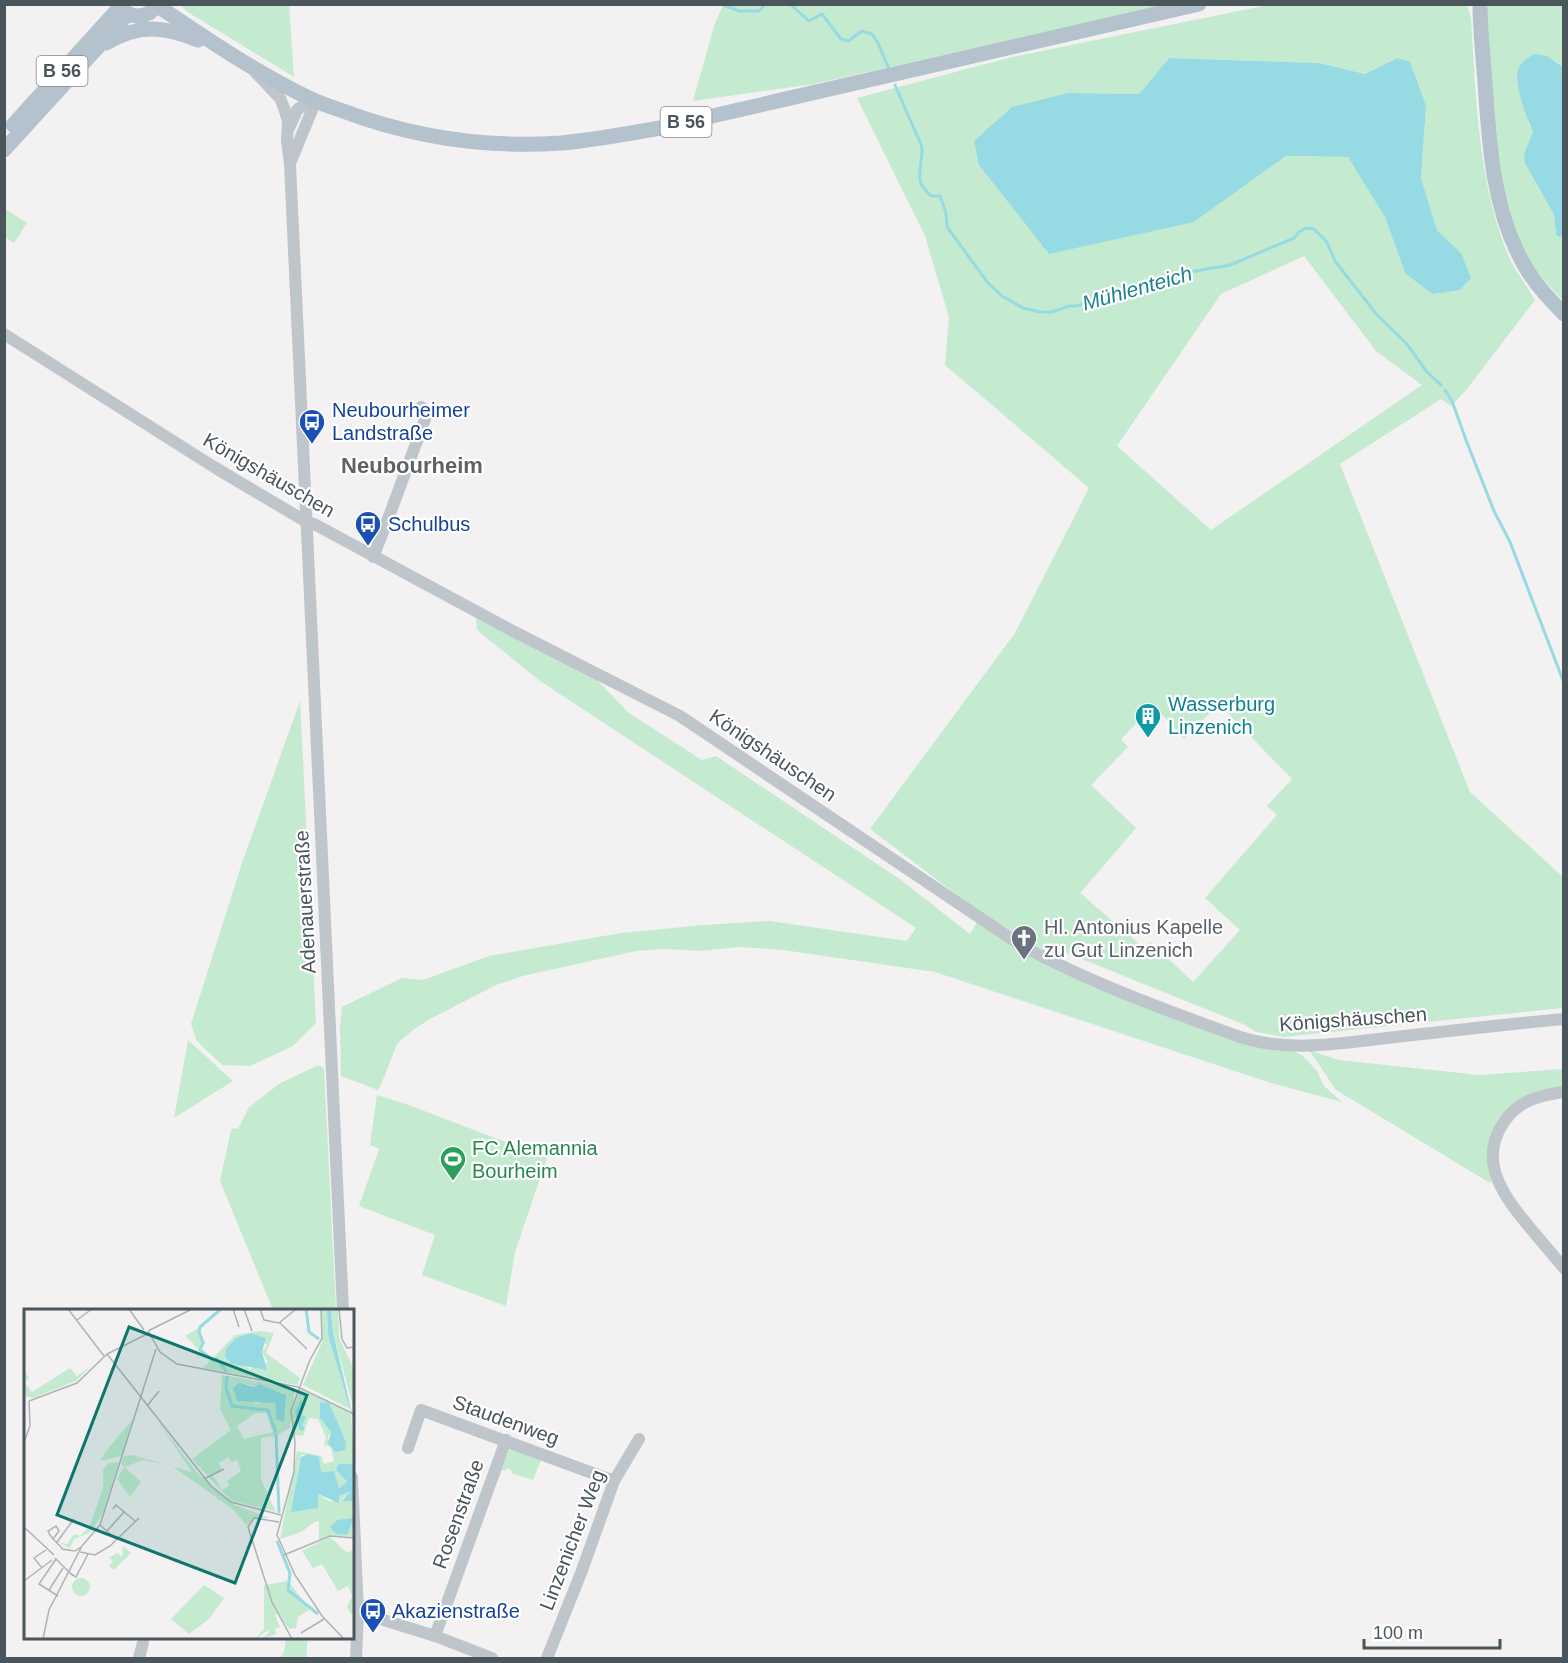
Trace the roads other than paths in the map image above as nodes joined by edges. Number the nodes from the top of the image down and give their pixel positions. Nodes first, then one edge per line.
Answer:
1 (1199, 4) edge
2 (158, 5) edge
3 (1479, 6) edge
4 (122, 9) edge
5 (95, 50) junction
6 (223, 50) junction
7 (253, 69) junction
8 (311, 99) junction
9 (288, 129) junction
10 (4, 135) edge
11 (4, 150) edge
12 (290, 164) junction
13 (1563, 314) edge
14 (4, 334) edge
15 (421, 407) dead end
16 (305, 521) junction
17 (373, 557) junction
18 (1563, 1019) edge
19 (1563, 1092) edge
20 (1563, 1268) edge
21 (343, 1309) edge
22 (639, 1438) dead end
23 (506, 1440) junction
24 (408, 1448) dead end
25 (615, 1480) junction
26 (354, 1522) edge
27 (358, 1612) junction
28 (435, 1636) junction
29 (143, 1643) dead end
30 (139, 1659) edge
31 (356, 1659) edge
32 (492, 1659) edge
33 (547, 1659) edge

1 - 8 main road, B 56
2 - 4 main road, B 56
2 - 6 main road, B 56
3 - 13 main road
4 - 5 main road, B 56
4 - 10 main road, B 56
5 - 6 main road
5 - 11 main road, B 56
6 - 7 main road, B 56
7 - 8 main road, B 56
7 - 9 street, Adenauerstraße
8 - 9 street
8 - 12 street
9 - 12 street, Adenauerstraße
12 - 16 street, Adenauerstraße
14 - 16 street, Königshäuschen
15 - 17 street
16 - 17 street, Königshäuschen
16 - 21 street, Adenauerstraße
17 - 18 street, Königshäuschen
19 - 20 street
22 - 25 street, Linzenicher Weg
23 - 24 street, Staudenweg
23 - 25 street, Staudenweg
23 - 28 street, Rosenstraße
25 - 33 street, Linzenicher Weg
26 - 27 street
27 - 28 street
27 - 31 street
28 - 32 street
29 - 30 street

